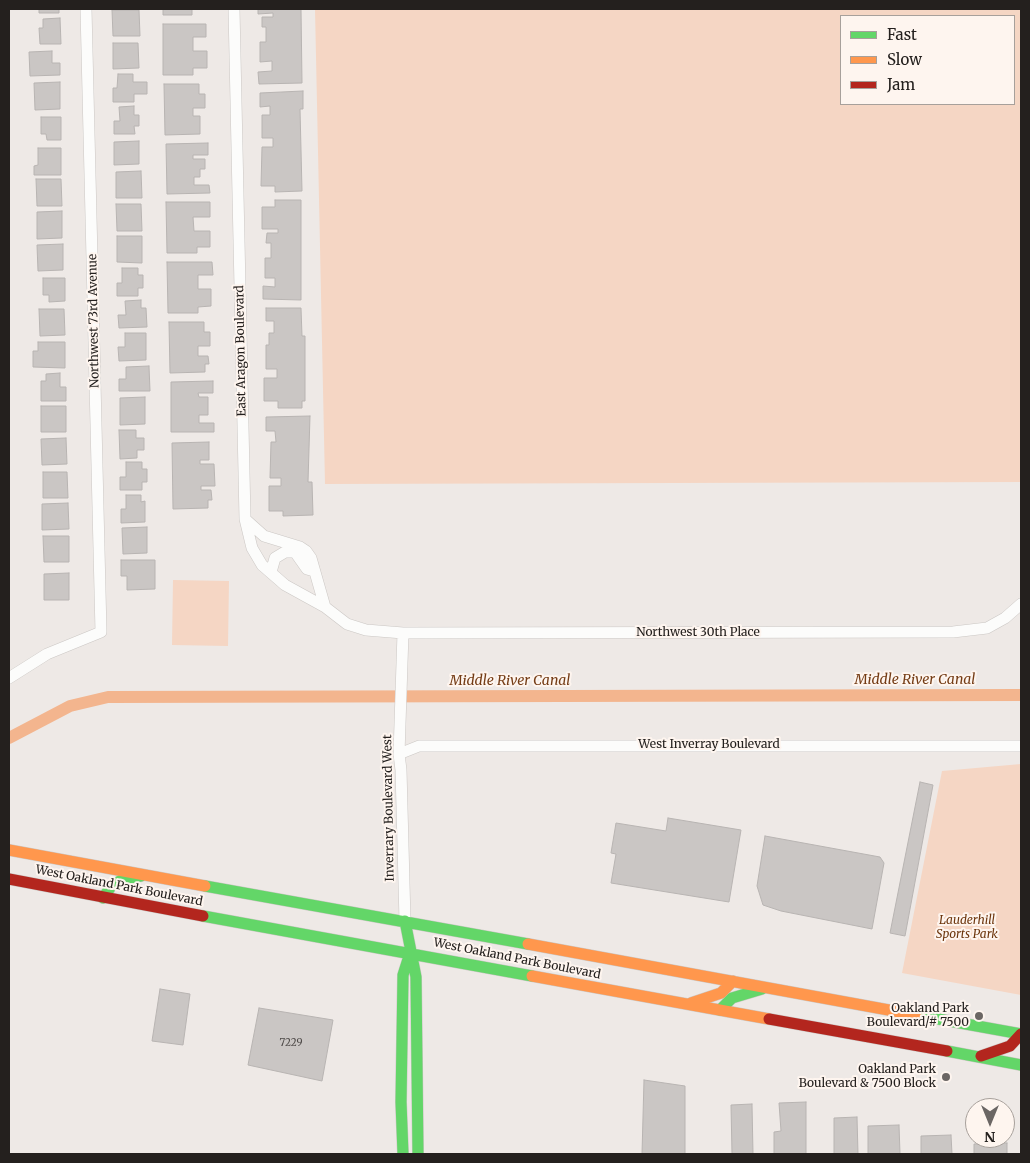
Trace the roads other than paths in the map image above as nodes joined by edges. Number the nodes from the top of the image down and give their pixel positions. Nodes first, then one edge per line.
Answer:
1 (86, 9) edge
2 (234, 9) edge
3 (245, 519) junction
4 (314, 571) junction
5 (271, 572) junction
6 (1021, 604) edge
7 (326, 607) junction
8 (366, 630) joint
9 (403, 633) junction
10 (9, 678) edge
11 (1021, 746) edge
12 (399, 754) junction
13 (9, 850) edge
14 (149, 875) junction
15 (9, 879) edge
16 (103, 898) junction
17 (405, 921) junction
18 (410, 953) junction
19 (733, 981) junction
20 (767, 988) junction
21 (685, 1004) junction
22 (720, 1010) junction
23 (1021, 1034) edge
24 (976, 1057) junction
25 (1021, 1065) edge
26 (403, 1154) edge
27 (418, 1154) edge

1 - 10 street, Northwest 73rd Avenue
2 - 3 street, East Aragon Boulevard
3 - 4 street
3 - 5 street, East Aragon Boulevard
4 - 5 street
4 - 7 street
5 - 7 street, East Aragon Boulevard
6 - 9 street, Northwest 30th Place
7 - 8 street, East Aragon Boulevard
8 - 9 street, Northwest 30th Place
9 - 12 street, Inverrary Boulevard West
11 - 12 street, West Inverray Boulevard
12 - 17 street, Inverrary Boulevard West
13 - 14 main road, West Oakland Park Boulevard
14 - 16 main road
14 - 17 main road, West Oakland Park Boulevard
15 - 16 main road, West Oakland Park Boulevard
16 - 18 main road, West Oakland Park Boulevard
17 - 18 main road, Inverrary Boulevard West
17 - 19 main road, West Oakland Park Boulevard
18 - 21 main road, West Oakland Park Boulevard
18 - 26 main road, Inverrary Boulevard West
18 - 27 main road, Inverrary Boulevard West
19 - 20 main road, West Oakland Park Boulevard
19 - 21 main road
20 - 22 main road
20 - 23 main road, West Oakland Park Boulevard
21 - 22 main road, West Oakland Park Boulevard
22 - 24 main road, West Oakland Park Boulevard
23 - 24 main road
24 - 25 main road, West Oakland Park Boulevard

